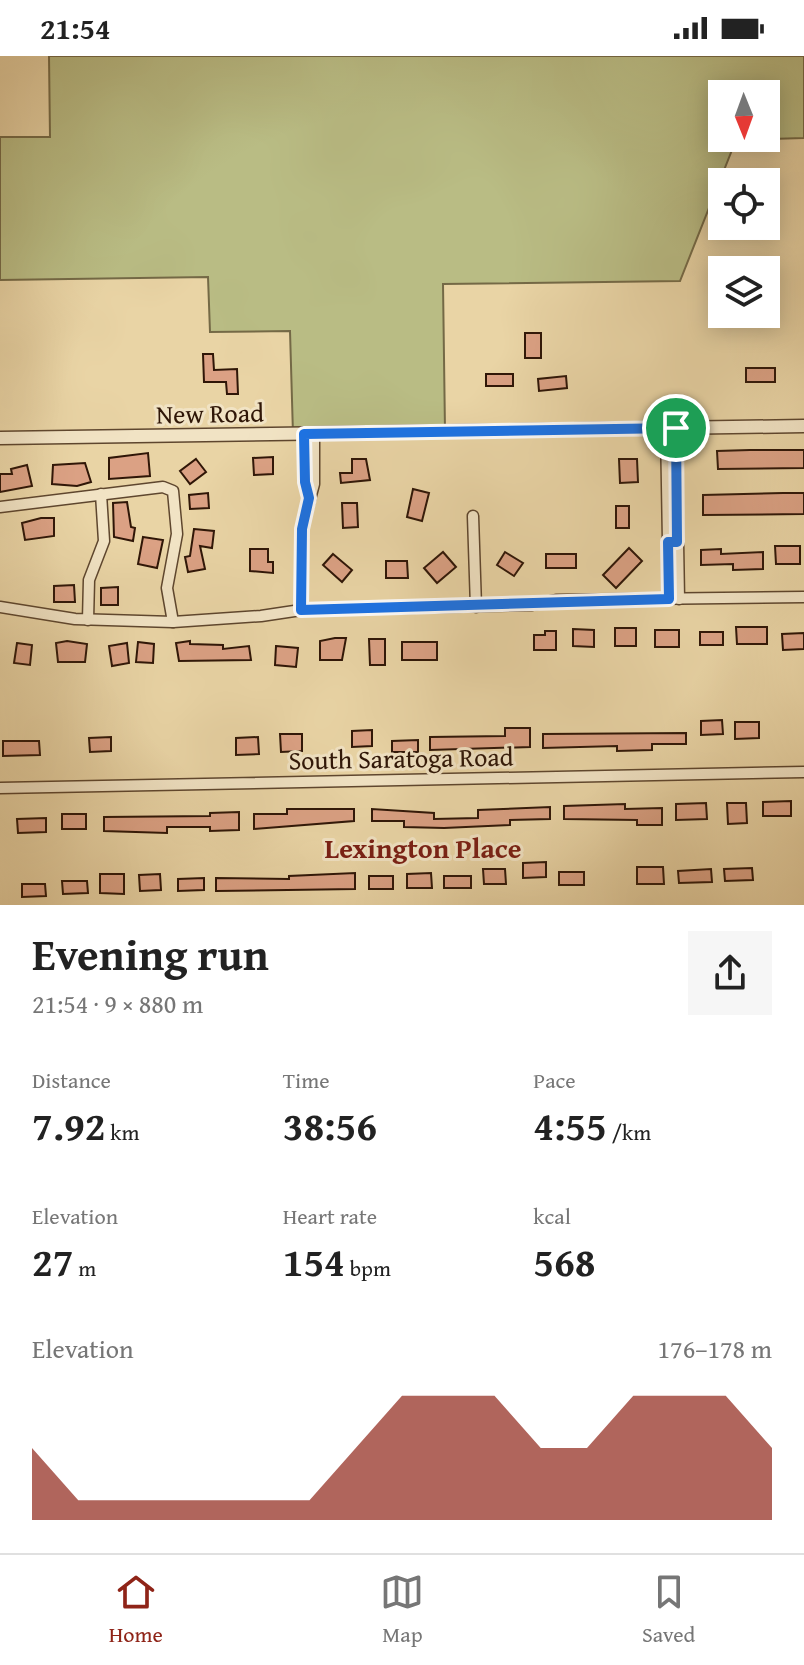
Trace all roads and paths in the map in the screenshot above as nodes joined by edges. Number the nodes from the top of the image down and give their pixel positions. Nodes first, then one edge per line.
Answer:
1 (804, 426) edge
2 (671, 428) junction
3 (309, 434) junction
4 (0, 438) edge
5 (101, 494) junction
6 (0, 507) edge
7 (473, 516) dead end
8 (804, 597) edge
9 (674, 599) junction
10 (0, 607) edge
11 (476, 607) junction
12 (301, 610) junction
13 (88, 620) junction
14 (173, 622) junction
15 (804, 772) edge
16 (0, 788) edge

1 - 2 street, New Road
2 - 3 street, New Road
2 - 9 street
3 - 4 street, New Road
3 - 12 street
5 - 6 street
5 - 13 street
5 - 14 street
7 - 11 street
8 - 9 street
9 - 11 street
10 - 13 street
11 - 12 street
12 - 14 street
13 - 14 street
15 - 16 street, South Saratoga Road

